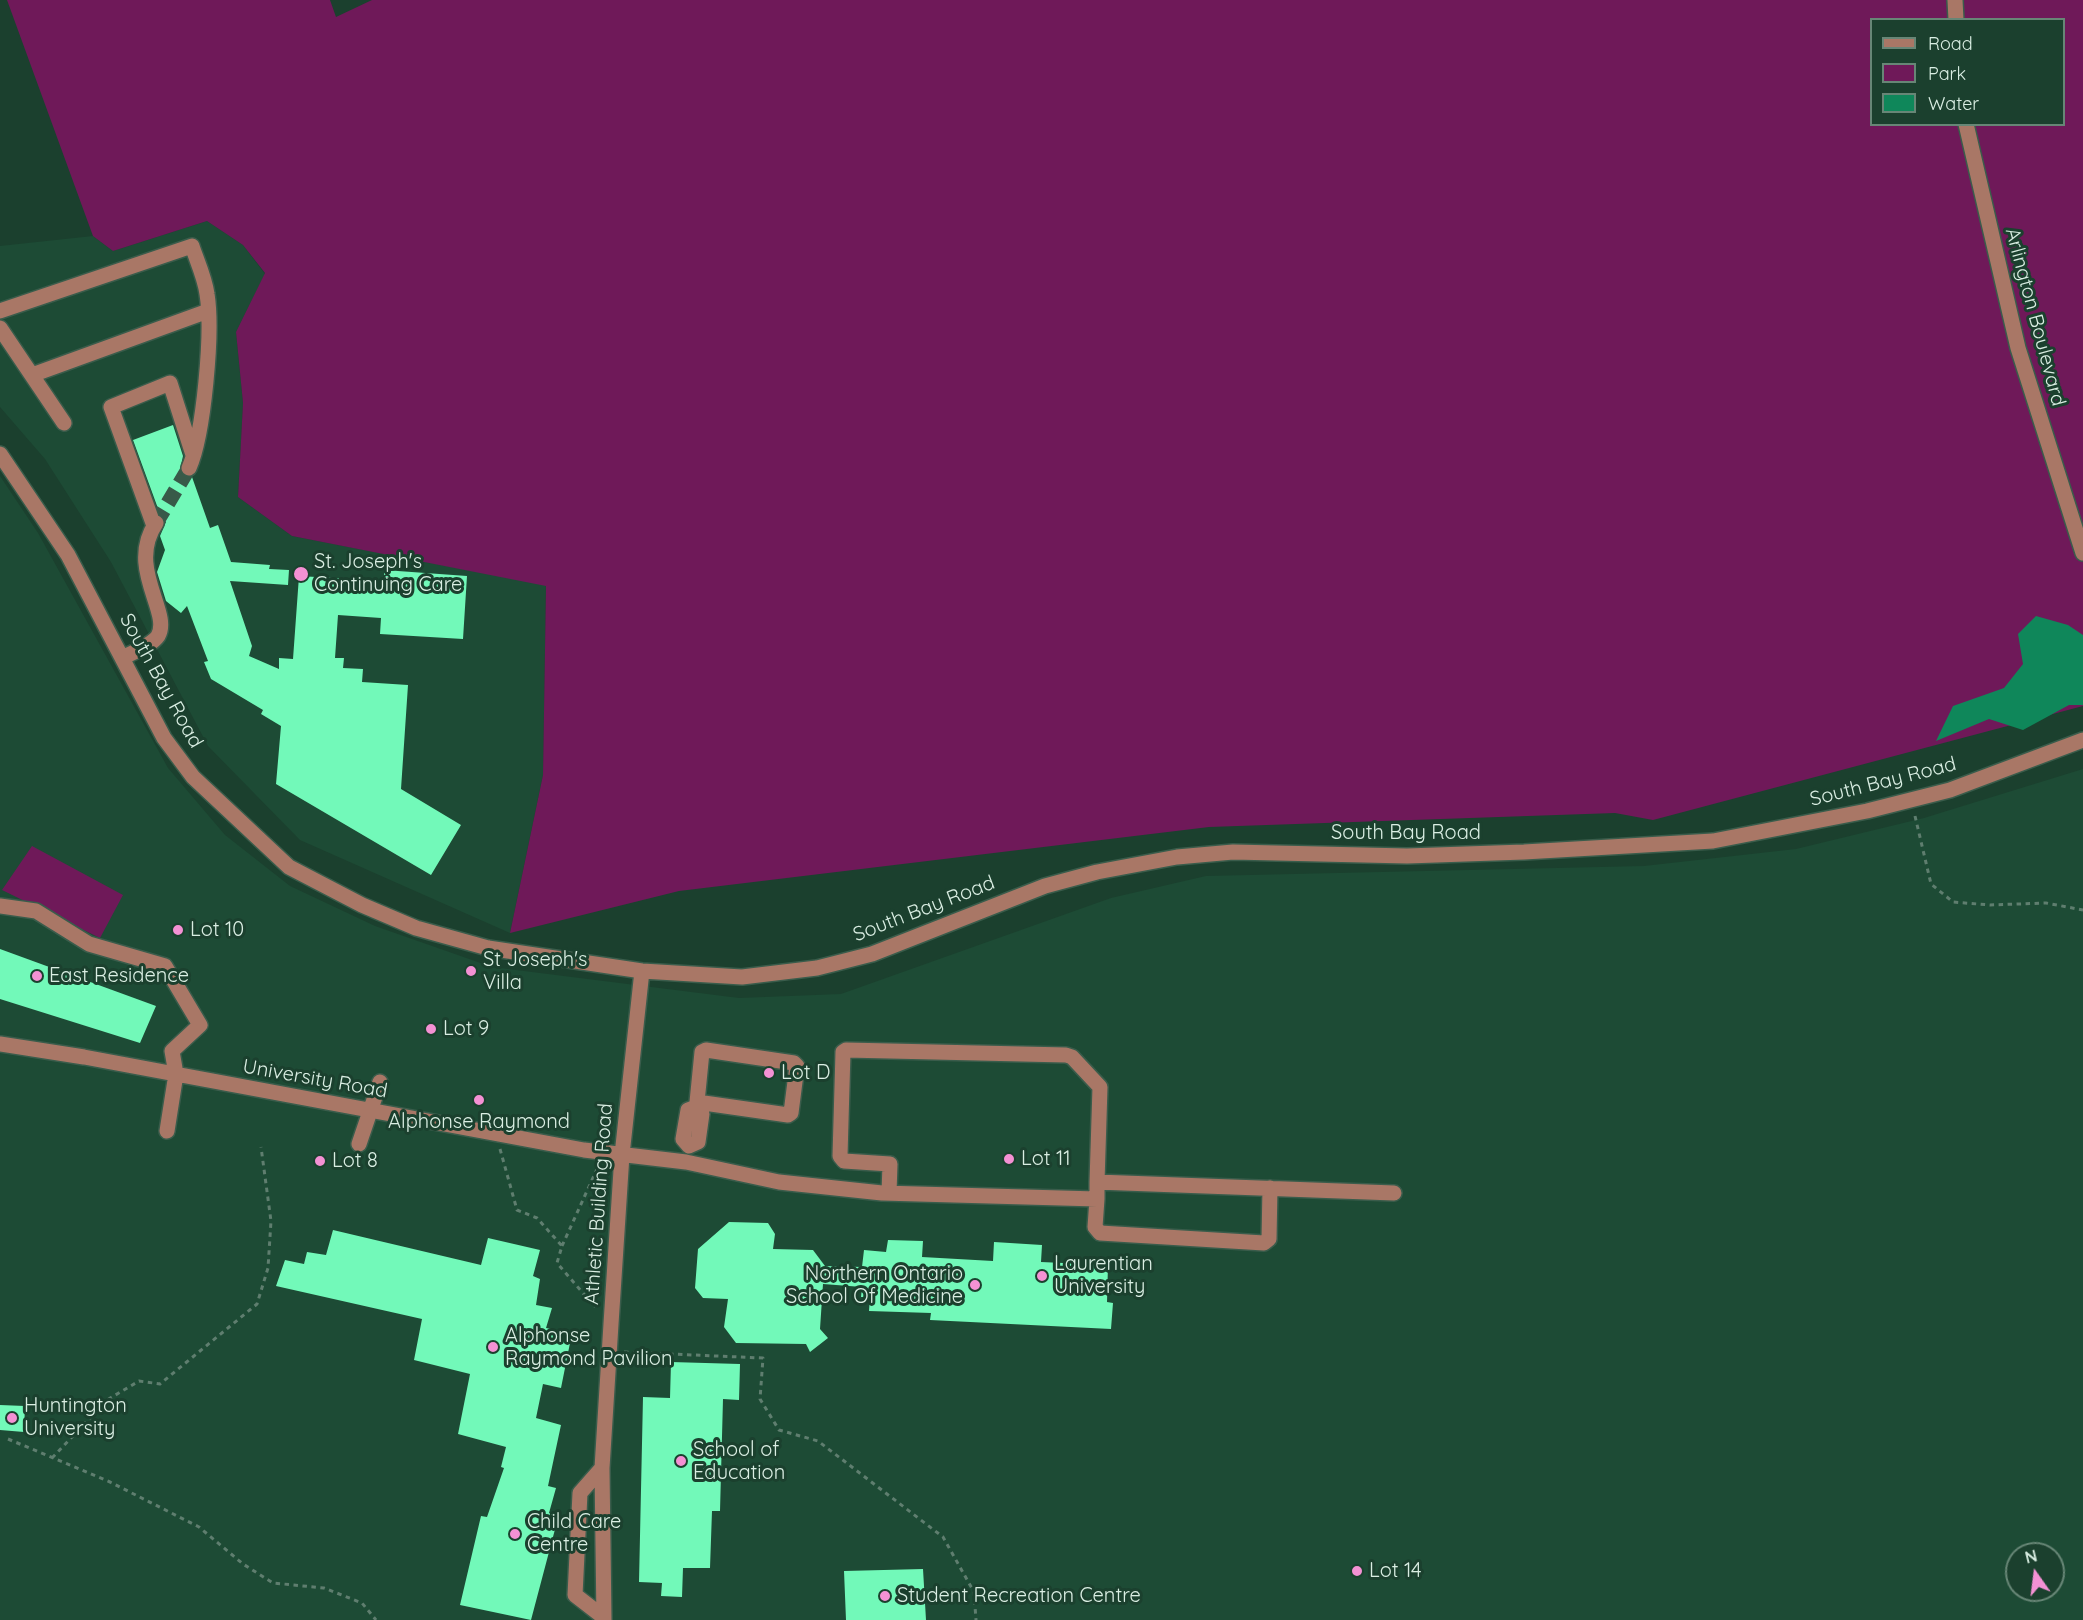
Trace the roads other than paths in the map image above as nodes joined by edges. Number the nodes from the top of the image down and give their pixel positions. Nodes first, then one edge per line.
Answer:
1 (1954, 0) edge
2 (1956, 18) edge
3 (1966, 126) edge
4 (0, 311) edge
5 (208, 311) junction
6 (0, 328) edge
7 (32, 375) junction
8 (64, 423) dead end
9 (0, 454) edge
10 (2083, 553) edge
11 (122, 657) junction
12 (2083, 740) edge
13 (0, 906) edge
14 (642, 971) junction
15 (0, 1044) edge
16 (176, 1074) junction
17 (380, 1082) dead end
18 (696, 1104) junction
19 (371, 1109) junction
20 (167, 1131) dead end
21 (359, 1144) dead end
22 (622, 1155) junction
23 (686, 1162) junction
24 (1097, 1182) junction
25 (1270, 1188) junction
26 (889, 1193) junction
27 (1394, 1193) dead end
28 (1097, 1199) junction
29 (602, 1467) junction
30 (603, 1618) edge

1 - 2 street
3 - 10 street, Arlington Boulevard
4 - 5 street
5 - 7 street
5 - 11 street
6 - 7 street
7 - 8 street
9 - 11 street, South Bay Road
11 - 14 street, South Bay Road
12 - 14 street, South Bay Road
13 - 16 street
14 - 22 street, Athletic Building Road
15 - 16 street, University Road
16 - 19 street, University Road
16 - 20 street
17 - 19 street
18 - 18 street
18 - 23 street
19 - 21 street
19 - 22 street, University Road
22 - 23 street, University Road
22 - 29 street, Athletic Building Road
23 - 26 street, University Road
24 - 25 street
24 - 26 street
24 - 28 street
25 - 27 street
25 - 28 street
26 - 28 street, University Road
29 - 30 street, Athletic Building Road
29 - 30 street

